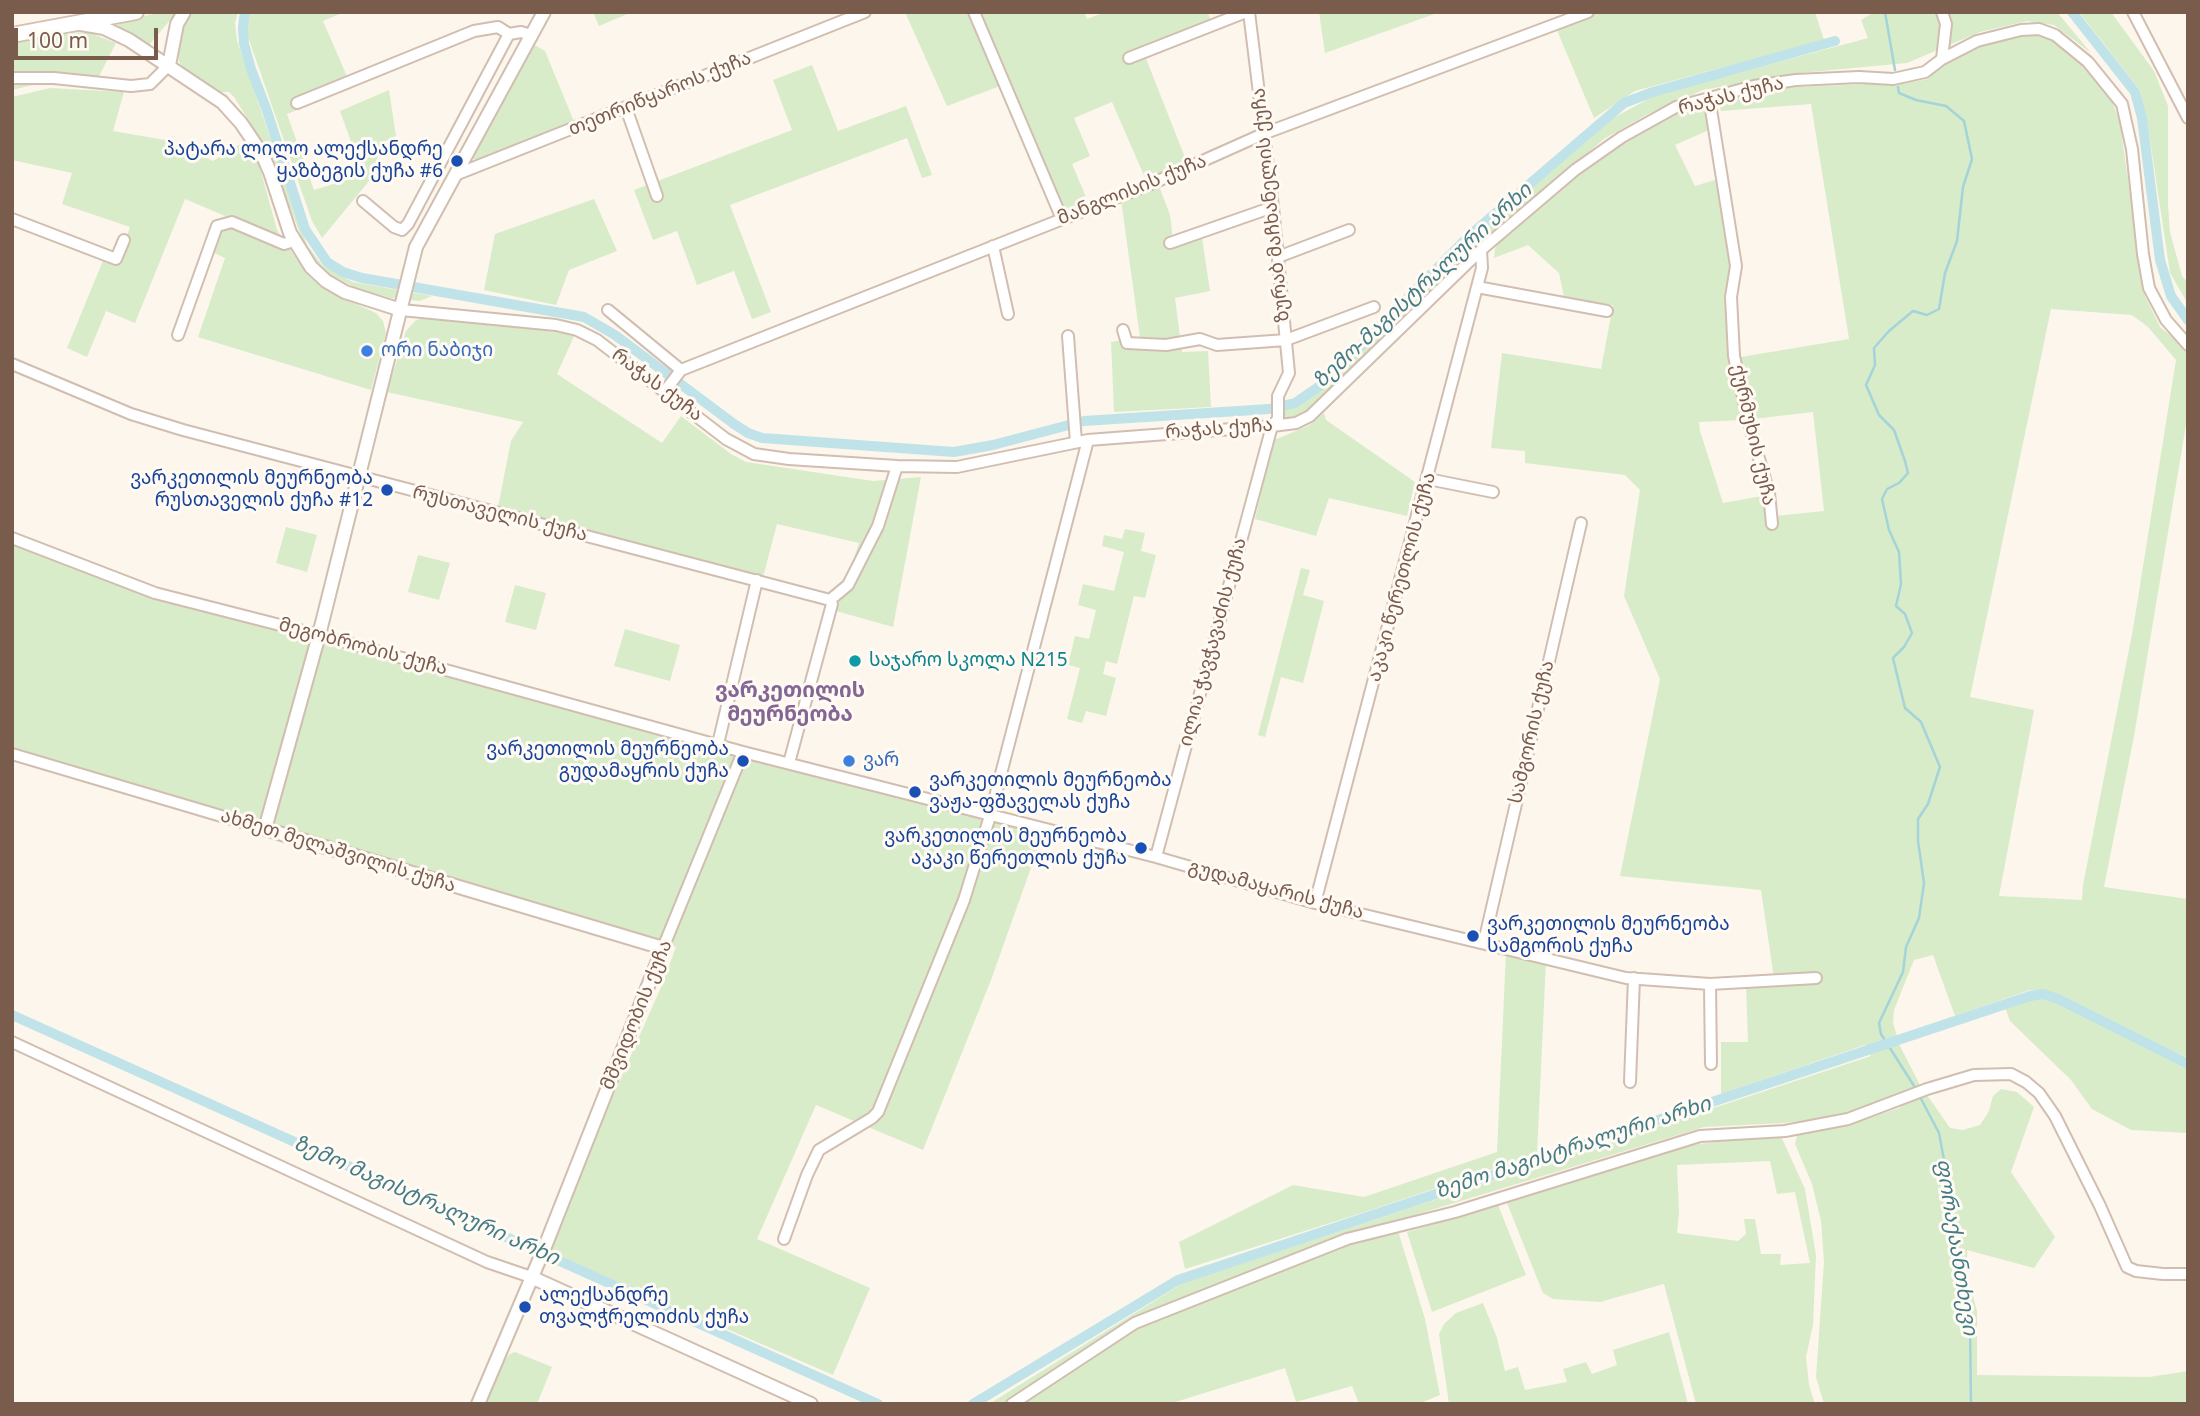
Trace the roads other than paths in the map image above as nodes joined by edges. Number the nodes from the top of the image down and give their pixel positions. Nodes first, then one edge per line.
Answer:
1 (136, 12) edge
2 (184, 12) edge
3 (544, 12) edge
4 (865, 12) edge
5 (974, 12) edge
6 (1247, 12) edge
7 (1588, 12) edge
8 (1942, 12) edge
9 (2133, 12) edge
10 (1568, 16) edge
11 (77, 23) junction
12 (509, 34) junction
13 (12, 35) edge
14 (531, 35) junction
15 (1129, 58) dead end
16 (1942, 59) junction
17 (169, 65) junction
18 (12, 78) edge
19 (1709, 97) junction
20 (297, 103) dead end
21 (626, 107) junction
22 (2188, 118) edge
23 (1264, 134) junction
24 (454, 175) junction
25 (657, 196) dead end
26 (363, 201) dead end
27 (1273, 207) junction
28 (12, 219) edge
29 (1062, 219) junction
30 (1349, 230) dead end
31 (124, 240) dead end
32 (294, 241) junction
33 (1170, 243) dead end
34 (993, 246) junction
35 (1481, 250) junction
36 (1278, 257) junction
37 (1478, 287) junction
38 (402, 305) junction
39 (1374, 307) dead end
40 (608, 310) dead end
41 (1606, 311) dead end
42 (1008, 314) dead end
43 (1123, 330) dead end
44 (178, 335) dead end
45 (1068, 336) dead end
46 (1286, 340) junction
47 (2188, 345) edge
48 (12, 364) edge
49 (679, 372) junction
50 (667, 389) junction
51 (1275, 423) junction
52 (1088, 439) junction
53 (1076, 442) junction
54 (897, 467) junction
55 (358, 477) junction
56 (1427, 479) junction
57 (1493, 492) dead end
58 (1581, 523) dead end
59 (1772, 524) dead end
60 (12, 538) edge
61 (757, 580) junction
62 (830, 600) junction
63 (319, 635) junction
64 (718, 744) junction
65 (743, 752) junction
66 (12, 754) edge
67 (789, 763) junction
68 (990, 816) junction
69 (265, 829) junction
70 (1156, 857) junction
71 (1315, 903) junction
72 (1484, 942) junction
73 (663, 948) junction
74 (1634, 978) junction
75 (1816, 978) dead end
76 (1710, 984) junction
77 (12, 1042) edge
78 (1711, 1064) dead end
79 (1630, 1082) dead end
80 (784, 1239) dead end
81 (533, 1272) junction
82 (2188, 1274) edge
83 (478, 1404) edge
84 (811, 1404) edge
85 (1012, 1404) edge

1 - 11 main road
2 - 17 street
3 - 14 street
4 - 21 street, თეთრიწყაროს ქუჩა
5 - 29 street
6 - 15 street
6 - 23 street, ზურაბ მაჩხანელის ქუჩა
7 - 10 street, მანგლისის ქუჩა
8 - 16 street
9 - 22 street
10 - 23 street, მანგლისის ქუჩა
11 - 13 main road
11 - 17 street, რაჭას ქუჩა
12 - 14 street
12 - 20 street
12 - 26 street
14 - 24 street
16 - 19 street, რაჭას ქუჩა
16 - 47 street, რაჭას ქუჩა
17 - 18 street
17 - 32 street, რაჭას ქუჩა
19 - 35 street, რაჭას ქუჩა
19 - 59 street, ქურმუხის ქუჩა
21 - 24 street, თეთრიწყაროს ქუჩა
21 - 25 street
23 - 27 street, ზურაბ მაჩხანელის ქუჩა
23 - 29 street, მანგლისის ქუჩა
24 - 38 street
27 - 33 street
27 - 36 street, ზურაბ მაჩხანელის ქუჩა
28 - 31 street
29 - 34 street, მანგლისის ქუჩა
30 - 36 street
32 - 38 street, რაჭას ქუჩა
32 - 44 street
34 - 42 street
34 - 49 street, მანგლისის ქუჩა
35 - 37 street, აკაკი წერეთლის ქუჩა
35 - 51 street, რაჭას ქუჩა
36 - 46 street, ზურაბ მაჩხანელის ქუჩა
37 - 41 street
37 - 56 street, აკაკი წერეთლის ქუჩა
38 - 50 street, რაჭას ქუჩა
38 - 55 street
39 - 46 street
40 - 49 street
43 - 46 street
45 - 53 street
46 - 51 street, ზურაბ მაჩხანელის ქუჩა
48 - 55 street, რუსთაველის ქუჩა
49 - 50 street
50 - 54 street, რაჭას ქუჩა
51 - 52 street, რაჭას ქუჩა
51 - 70 street, ილია ჭავჭავაძის ქუჩა
52 - 53 street, რაჭას ქუჩა
52 - 68 street
53 - 54 street, რაჭას ქუჩა
54 - 62 street
55 - 61 street, რუსთაველის ქუჩა
55 - 63 street
56 - 57 street
56 - 71 street, აკაკი წერეთლის ქუჩა
58 - 72 street, სამგორის ქუჩა
60 - 63 street, მეგობრობის ქუჩა
61 - 62 street, რუსთაველის ქუჩა
61 - 64 street
62 - 67 street
63 - 64 street, მეგობრობის ქუჩა
63 - 69 street
64 - 65 street, მეგობრობის ქუჩა
65 - 67 street, გუდამაყარის ქუჩა
65 - 73 street, მშვიდობის ქუჩა
66 - 69 street, ახმეთ მელაშვილის ქუჩა
67 - 68 street, გუდამაყარის ქუჩა
68 - 70 street, გუდამაყარის ქუჩა
68 - 80 street
69 - 73 street, ახმეთ მელაშვილის ქუჩა
70 - 71 street, გუდამაყარის ქუჩა
71 - 72 street, გუდამაყარის ქუჩა
72 - 74 street, გუდამაყარის ქუჩა
73 - 81 street, მშვიდობის ქუჩა
74 - 76 street, გუდამაყარის ქუჩა
74 - 79 street
75 - 76 street, გუდამაყარის ქუჩა
76 - 78 street
77 - 81 street
81 - 83 street, მშვიდობის ქუჩა
81 - 84 street
82 - 85 street

